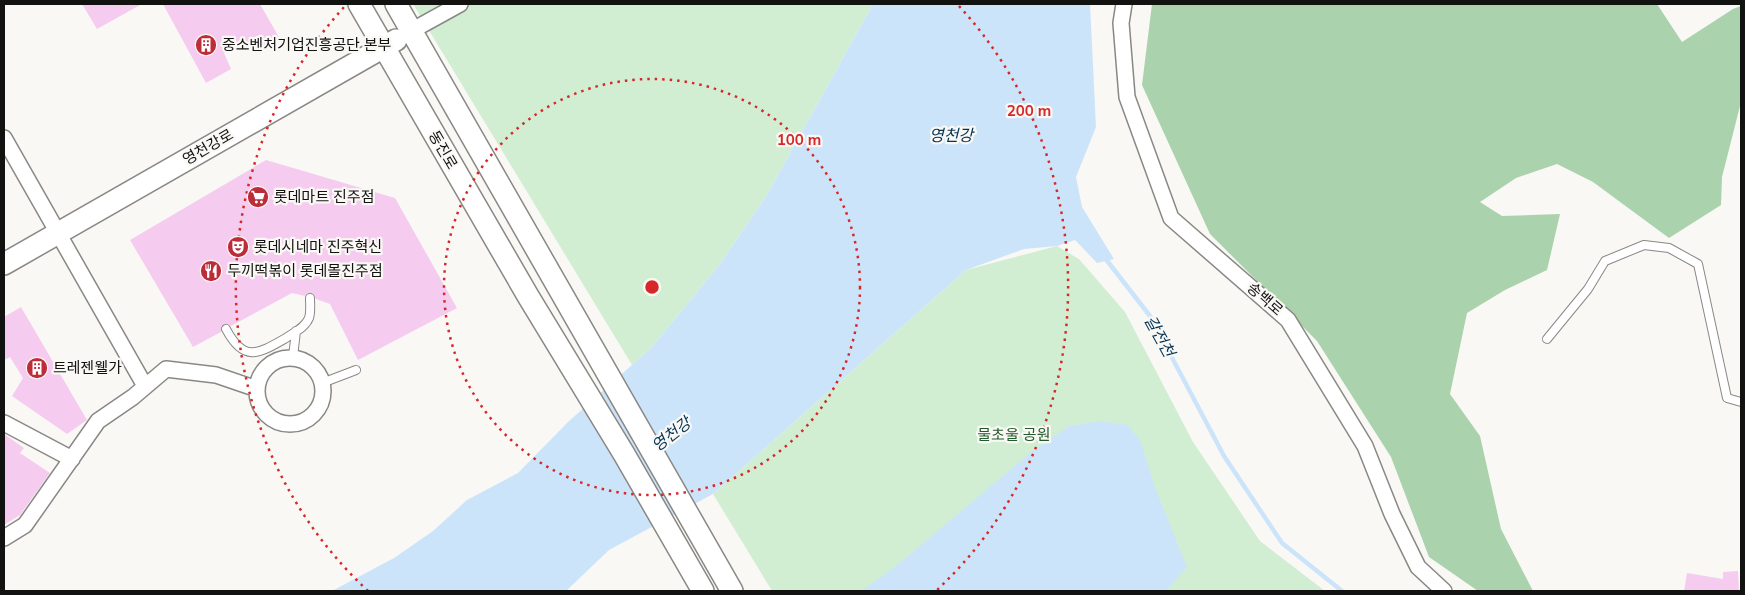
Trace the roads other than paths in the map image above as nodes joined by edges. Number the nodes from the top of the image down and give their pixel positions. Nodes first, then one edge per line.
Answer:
1 (359, 4) edge
2 (396, 4) edge
3 (460, 4) edge
4 (1124, 4) edge
5 (411, 31) junction
6 (384, 47) junction
7 (4, 138) edge
8 (58, 233) junction
9 (4, 264) edge
10 (310, 298) dead end
11 (226, 329) dead end
12 (296, 331) junction
13 (1547, 339) dead end
14 (293, 357) junction
15 (356, 370) dead end
16 (322, 383) junction
17 (145, 386) junction
18 (257, 388) junction
19 (1741, 402) edge
20 (4, 424) edge
21 (72, 459) junction
22 (4, 538) edge
23 (703, 591) edge
24 (732, 591) edge
25 (1444, 591) edge

1 - 6 street, 동진로
2 - 5 street, 동진로
3 - 5 street
4 - 25 street, 송백로
5 - 6 street, 영천강로
5 - 24 street, 동진로
6 - 8 street, 영천강로
6 - 23 street, 동진로
7 - 8 street
8 - 9 street, 영천강로
8 - 17 street
10 - 12 lane
11 - 12 lane
12 - 14 lane
13 - 19 lane
14 - 16 street
14 - 18 street
15 - 16 lane
16 - 18 street
17 - 18 street
17 - 21 street
20 - 21 street
21 - 22 street

